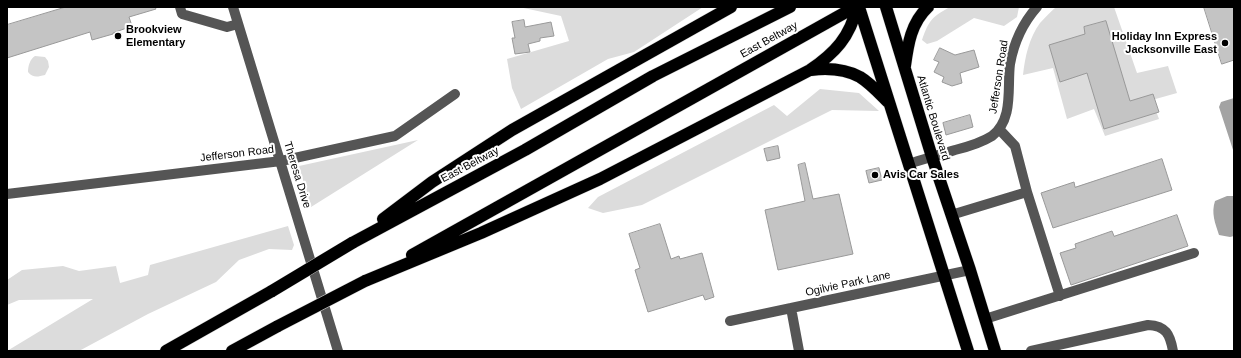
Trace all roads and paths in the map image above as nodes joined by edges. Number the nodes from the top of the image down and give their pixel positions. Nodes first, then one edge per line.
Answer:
1 (180, 7) edge
2 (233, 7) edge
3 (731, 7) edge
4 (790, 7) edge
5 (857, 7) edge
6 (866, 7) edge
7 (881, 7) edge
8 (886, 7) edge
9 (928, 7) edge
10 (1037, 7) edge
11 (238, 24) junction
12 (892, 27) junction
13 (868, 37) junction
14 (904, 69) junction
15 (810, 70) junction
16 (454, 94) dead end
17 (888, 102) junction
18 (999, 128) junction
19 (932, 157) junction
20 (281, 161) junction
21 (908, 164) junction
22 (1027, 192) junction
23 (7, 194) edge
24 (951, 215) junction
25 (352, 243) junction
26 (1194, 253) dead end
27 (970, 270) junction
28 (945, 276) junction
29 (366, 281) junction
30 (1060, 296) junction
31 (791, 308) junction
32 (985, 319) junction
33 (730, 321) dead end
34 (166, 351) edge
35 (232, 351) edge
36 (338, 351) edge
37 (799, 351) edge
38 (968, 351) edge
39 (995, 351) edge
40 (1031, 351) edge
41 (1173, 351) edge

1 - 11 street
2 - 11 street, Theresa Drive
3 - 25 highway
4 - 25 highway, East Beltway
5 - 13 highway
5 - 15 highway
5 - 29 highway, East Beltway
6 - 13 highway
7 - 12 highway
8 - 12 highway, Atlantic Boulevard
9 - 14 highway
10 - 18 street, Jefferson Road
11 - 20 street, Theresa Drive
12 - 14 highway, Atlantic Boulevard
13 - 17 highway
14 - 19 highway, Atlantic Boulevard
15 - 17 highway
15 - 29 highway
16 - 20 street, Jefferson Road
17 - 21 highway
18 - 19 street, Jefferson Road
18 - 22 street
19 - 21 street, Jefferson Road
19 - 24 highway, Atlantic Boulevard
20 - 23 street, Jefferson Road
20 - 36 street, Theresa Drive
21 - 28 highway
22 - 24 street
22 - 30 street
24 - 27 highway, Atlantic Boulevard
25 - 34 highway, East Beltway, bridge
26 - 30 street
27 - 28 street, Ogilvie Park Lane
27 - 32 highway, Atlantic Boulevard
28 - 31 street, Ogilvie Park Lane
28 - 38 highway
29 - 35 highway, East Beltway, bridge
30 - 32 street
31 - 33 street, Ogilvie Park Lane
31 - 37 street
32 - 39 highway, Atlantic Boulevard
40 - 41 street

